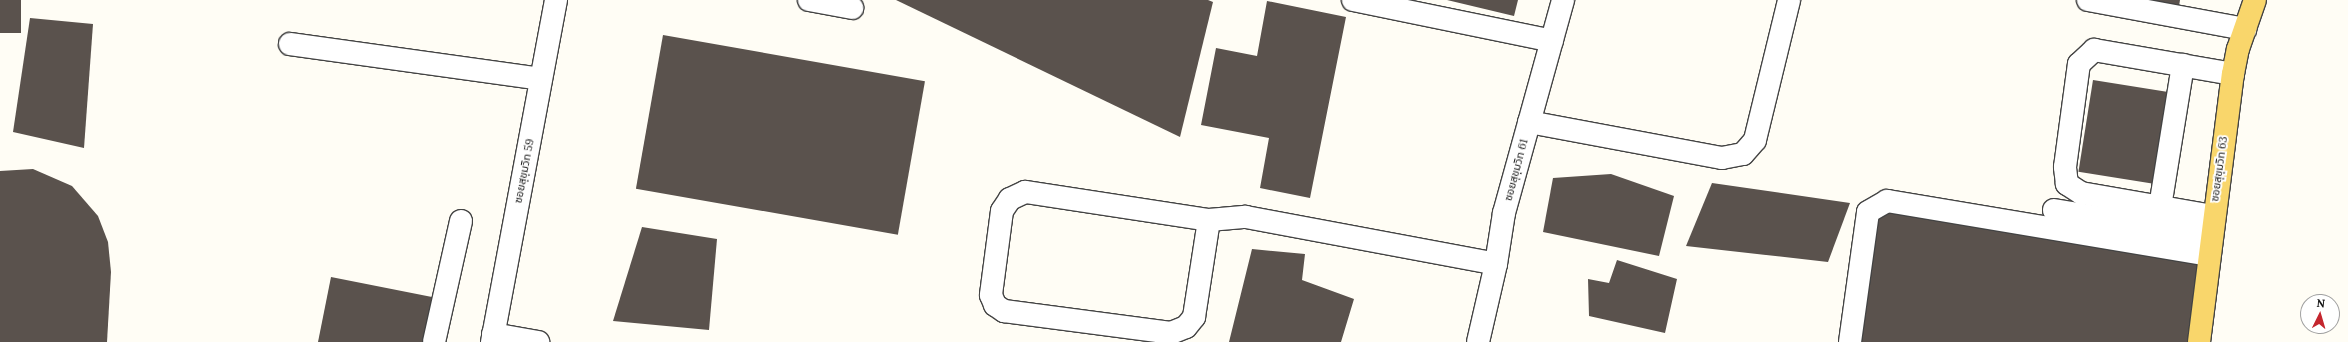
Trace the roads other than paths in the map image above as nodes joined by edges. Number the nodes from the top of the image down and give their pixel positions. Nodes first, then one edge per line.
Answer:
1 (556, 0) edge
2 (808, 0) edge
3 (1353, 0) edge
4 (1563, 0) edge
5 (1789, 0) edge
6 (2088, 0) edge
7 (2255, 0) edge
8 (852, 8) dead end
9 (2244, 29) junction
10 (1552, 41) junction
11 (290, 44) dead end
12 (2183, 65) junction
13 (2233, 74) junction
14 (542, 78) junction
15 (1529, 122) junction
16 (2160, 207) junction
17 (2054, 210) dead end
18 (1209, 220) junction
19 (461, 221) dead end
20 (2211, 236) junction
21 (1496, 264) junction
22 (492, 338) edge
23 (434, 342) edge
24 (538, 342) edge
25 (1478, 342) edge
26 (1850, 342) edge
27 (2199, 342) edge

1 - 14 street, ซอยสุขุมวิท 59
2 - 8 street
3 - 10 street
4 - 10 street, ซอยสุขุมวิท 61
5 - 15 street
6 - 9 street
7 - 9 main road, ซอยสุขุมวิท 63
9 - 13 main road, ซอยสุขุมวิท 63
10 - 15 street, ซอยสุขุมวิท 61
11 - 14 street
12 - 13 street
12 - 16 street
12 - 16 street
13 - 20 main road, ซอยสุขุมวิท 63
14 - 22 street, ซอยสุขุมวิท 59
15 - 21 street, ซอยสุขุมวิท 61
16 - 20 street
17 - 20 street
18 - 18 street
18 - 21 street
19 - 23 street
20 - 26 street
20 - 27 main road, ซอยสุขุมวิท 63
21 - 25 street, ซอยสุขุมวิท 61
22 - 24 street

